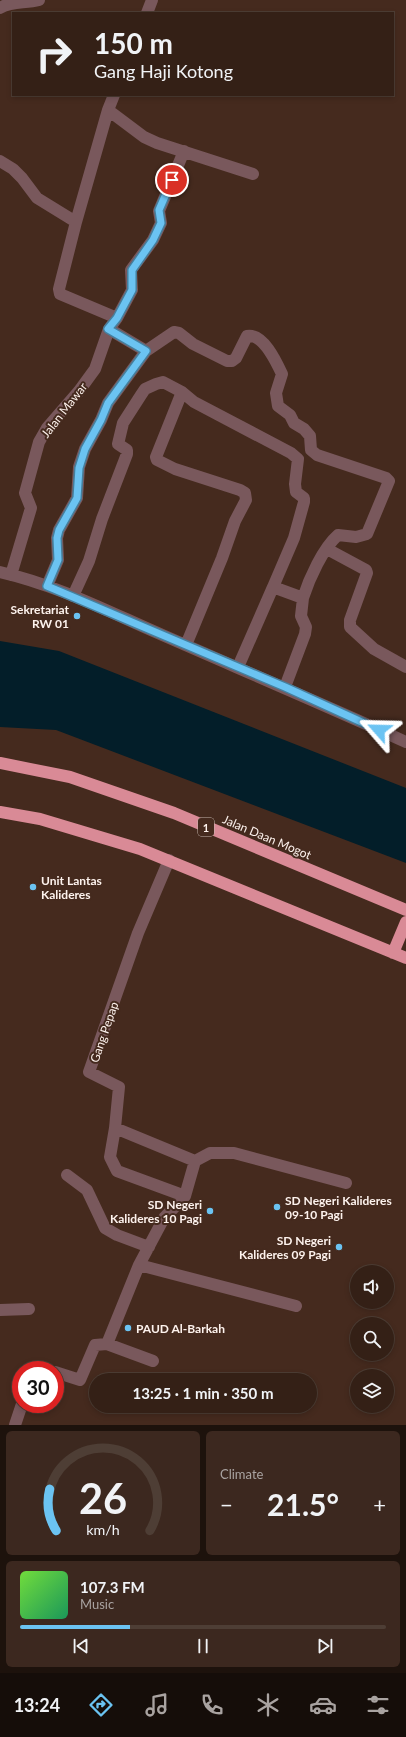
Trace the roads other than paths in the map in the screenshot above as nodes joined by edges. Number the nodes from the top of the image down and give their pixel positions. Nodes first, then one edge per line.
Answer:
1 (39, 0) edge
2 (152, 0) edge
3 (0, 8) edge
4 (147, 12) edge
5 (114, 96) edge
6 (108, 110) junction
7 (184, 151) junction
8 (0, 161) edge
9 (253, 174) dead end
10 (76, 222) junction
11 (117, 318) junction
12 (108, 329) junction
13 (146, 351) junction
14 (182, 392) junction
15 (327, 549) junction
16 (5, 574) edge
17 (47, 586) junction
18 (273, 587) junction
19 (73, 596) junction
20 (302, 598) junction
21 (186, 645) junction
22 (238, 667) junction
23 (406, 667) edge
24 (285, 687) junction
25 (406, 742) edge
26 (0, 763) edge
27 (0, 812) edge
28 (27, 817) junction
29 (0, 821) edge
30 (169, 860) junction
31 (406, 910) edge
32 (406, 922) edge
33 (393, 953) junction
34 (406, 958) edge
35 (115, 1128) junction
36 (195, 1161) junction
37 (66, 1175) dead end
38 (346, 1183) dead end
39 (185, 1196) junction
40 (149, 1248) junction
41 (139, 1265) junction
42 (296, 1306) dead end
43 (29, 1309) dead end
44 (0, 1310) edge
45 (107, 1344) junction
46 (153, 1361) dead end
47 (64, 1375) edge
48 (19, 1413) edge
49 (14, 1425) edge

1 - 3 street
2 - 4 street
5 - 6 street
6 - 7 street
6 - 10 street
7 - 9 street
7 - 11 street, Jalan Mawar
8 - 10 street
10 - 11 street
11 - 12 street, Jalan Mawar
12 - 13 street
12 - 16 street, Jalan Mawar
13 - 15 street
13 - 17 street
14 - 18 street
14 - 19 street
14 - 21 street
15 - 20 street
15 - 23 street
16 - 17 street
17 - 19 street
18 - 20 street
18 - 22 street
19 - 21 street
20 - 24 street
21 - 22 street
22 - 24 street
24 - 25 street
26 - 31 highway, Jalan Daan Mogot / 1
27 - 28 highway
28 - 29 highway
28 - 30 highway
30 - 33 highway
30 - 35 street, Gang Pepap
32 - 33 highway
33 - 34 highway
35 - 36 street
35 - 39 street
36 - 38 street
36 - 39 street
37 - 40 street
39 - 40 street
40 - 41 street
41 - 42 street
41 - 45 street
43 - 44 street
45 - 46 street
45 - 47 street
48 - 49 street

